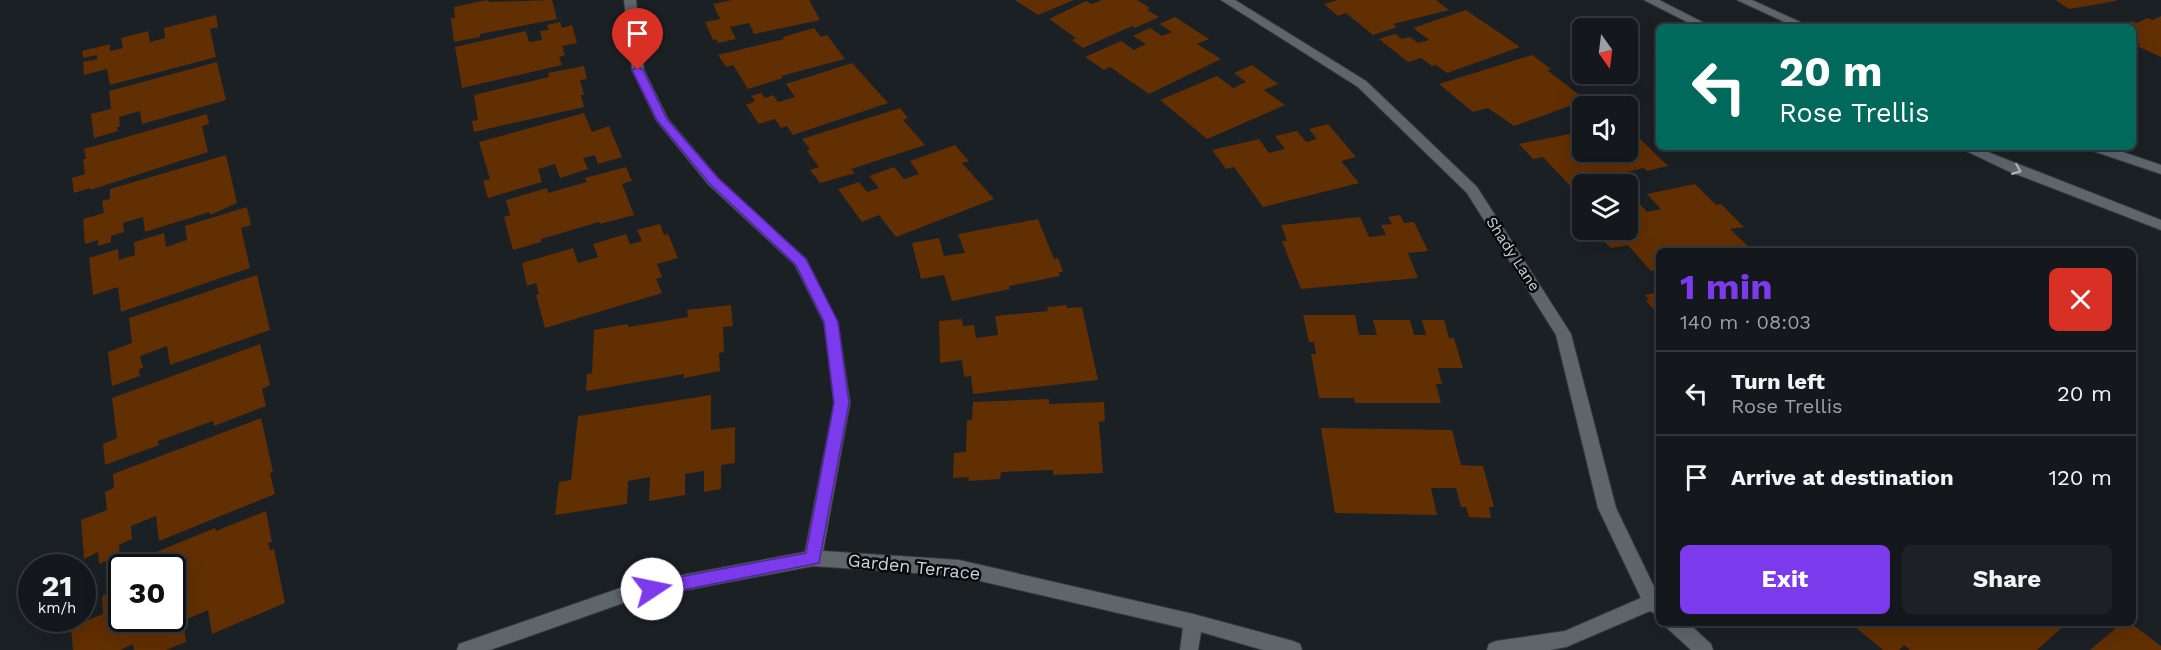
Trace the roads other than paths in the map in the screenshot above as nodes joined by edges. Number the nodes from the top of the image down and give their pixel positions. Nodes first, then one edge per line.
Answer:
1 (630, 0) edge
2 (1227, 0) edge
3 (1650, 0) edge
4 (1743, 0) edge
5 (1700, 24) edge
6 (1798, 24) edge
7 (1971, 150) edge
8 (2104, 150) edge
9 (2161, 170) edge
10 (2161, 225) edge
11 (813, 558) junction
12 (1655, 605) edge
13 (1193, 622) junction
14 (1678, 626) edge
15 (466, 650) edge
16 (1189, 650) edge
17 (1293, 650) edge
18 (1496, 650) edge
19 (1704, 650) edge

1 - 11 street
2 - 12 street, Shady Lane
3 - 5 street
4 - 6 street
7 -> 10 street
8 - 9 street
11 - 13 street, Garden Terrace
11 - 15 street, Garden Terrace
12 - 18 street
13 - 16 street
13 - 17 street, Garden Terrace
14 - 19 street

